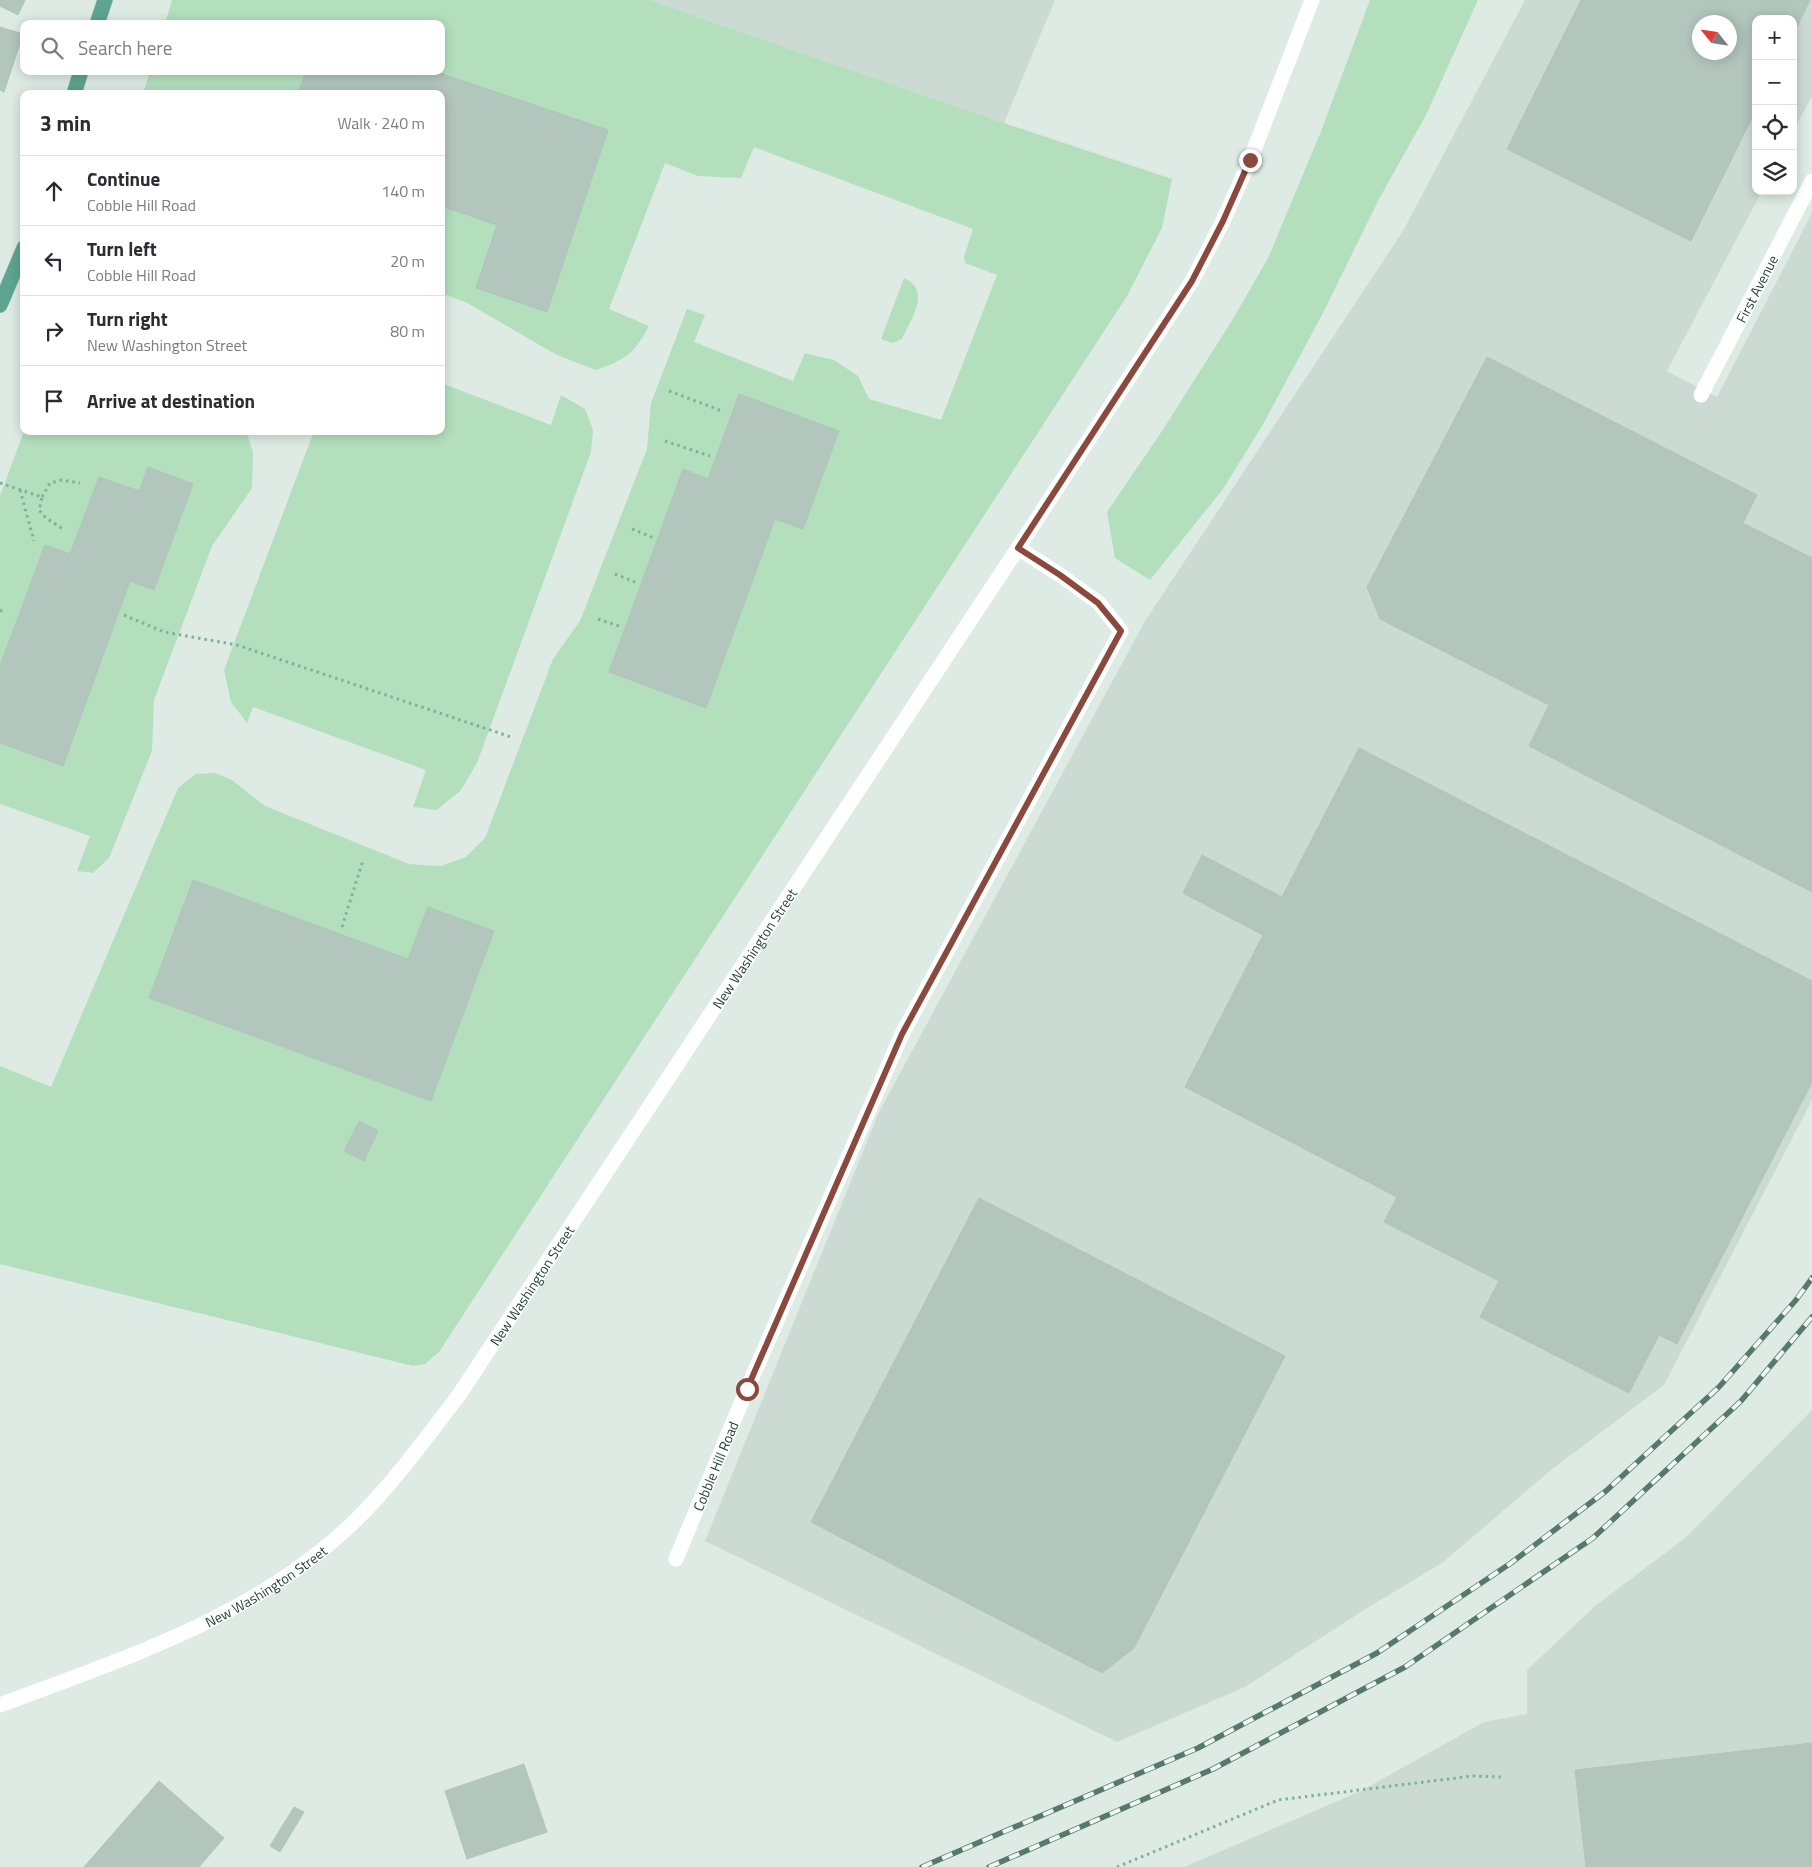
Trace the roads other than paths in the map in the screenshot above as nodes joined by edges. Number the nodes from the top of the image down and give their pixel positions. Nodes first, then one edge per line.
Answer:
1 (105, 0) edge
2 (1312, 0) edge
3 (98, 20) edge
4 (81, 75) edge
5 (75, 90) edge
6 (1812, 182) edge
7 (20, 258) edge
8 (0, 305) edge
9 (1701, 395) dead end
10 (1018, 548) junction
11 (676, 1559) dead end
12 (0, 1704) edge

1 - 3 main road
2 - 10 street, New Washington Street
4 - 5 main road
6 - 9 street, First Avenue
7 - 8 main road
10 - 11 street, Cobble Hill Road
10 - 12 street, New Washington Street

